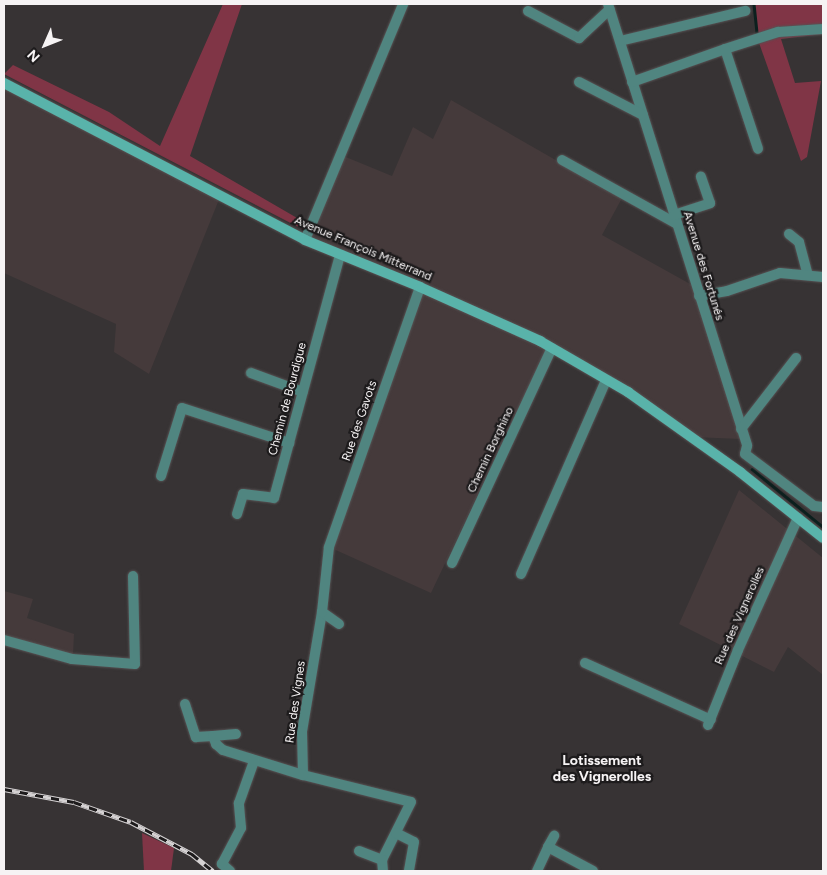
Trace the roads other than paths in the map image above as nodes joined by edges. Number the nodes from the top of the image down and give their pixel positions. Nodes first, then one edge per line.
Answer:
1 (403, 4) edge
2 (609, 6) edge
3 (528, 11) dead end
4 (745, 11) dead end
5 (823, 29) edge
6 (620, 42) junction
7 (725, 49) junction
8 (579, 82) dead end
9 (632, 82) junction
10 (4, 83) edge
11 (643, 115) junction
12 (758, 149) dead end
13 (562, 160) dead end
14 (701, 176) dead end
15 (676, 220) junction
16 (789, 234) dead end
17 (305, 240) junction
18 (340, 255) junction
19 (808, 275) junction
20 (823, 277) edge
21 (420, 287) junction
22 (700, 296) junction
23 (552, 348) junction
24 (796, 358) dead end
25 (251, 373) dead end
26 (606, 380) junction
27 (303, 392) junction
28 (741, 429) junction
29 (289, 443) junction
30 (162, 476) dead end
31 (818, 507) edge
32 (237, 514) dead end
33 (798, 518) junction
34 (823, 538) edge
35 (452, 563) dead end
36 (327, 564) joint
37 (521, 574) dead end
38 (133, 576) dead end
39 (322, 612) junction
40 (339, 624) dead end
41 (4, 640) edge
42 (585, 663) dead end
43 (185, 704) dead end
44 (236, 734) dead end
45 (213, 736) junction
46 (254, 761) junction
47 (303, 775) junction
48 (396, 833) junction
49 (554, 836) dead end
50 (548, 848) junction
51 (359, 851) dead end
52 (382, 866) edge
53 (230, 871) edge
54 (409, 871) edge
55 (537, 871) edge
56 (593, 871) edge

1 - 17 street
2 - 3 street
2 - 6 street, Avenue des Fortunés
4 - 6 street
5 - 7 street
6 - 9 street, Avenue des Fortunés
7 - 9 street
7 - 12 street
8 - 11 street
9 - 11 street, Avenue des Fortunés
10 - 17 main road, Avenue François Mitterrand
11 - 15 street, Avenue des Fortunés
13 - 15 street
14 - 15 street
15 - 22 street, Avenue des Fortunés
16 - 19 street
17 - 18 main road, Avenue François Mitterrand
18 - 21 main road, Avenue François Mitterrand
18 - 27 street, Chemin de Bourdigue
19 - 20 street
19 - 22 street
21 - 23 main road, Avenue François Mitterrand
21 - 36 street, Rue des Gavots
22 - 28 street, Avenue des Fortunés
23 - 26 main road, Avenue François Mitterrand
23 - 35 street, Chemin Borghino
24 - 28 street
25 - 27 street
26 - 33 main road, Avenue François Mitterrand
26 - 37 street
27 - 29 street, Chemin de Bourdigue
28 - 31 street, Avenue des Fortunés
29 - 30 street
29 - 32 street, Chemin de Bourdigue
33 - 34 main road, Avenue François Mitterrand
33 - 42 street, Rue des Vignerolles
36 - 39 street, Rue des Vignes
38 - 41 street
39 - 40 street
39 - 47 street, Rue des Vignes
43 - 45 street
44 - 45 street
45 - 46 street
46 - 47 street
46 - 53 street
47 - 48 street
48 - 52 street
48 - 54 street
49 - 50 street
50 - 55 street
50 - 56 street
51 - 52 street

